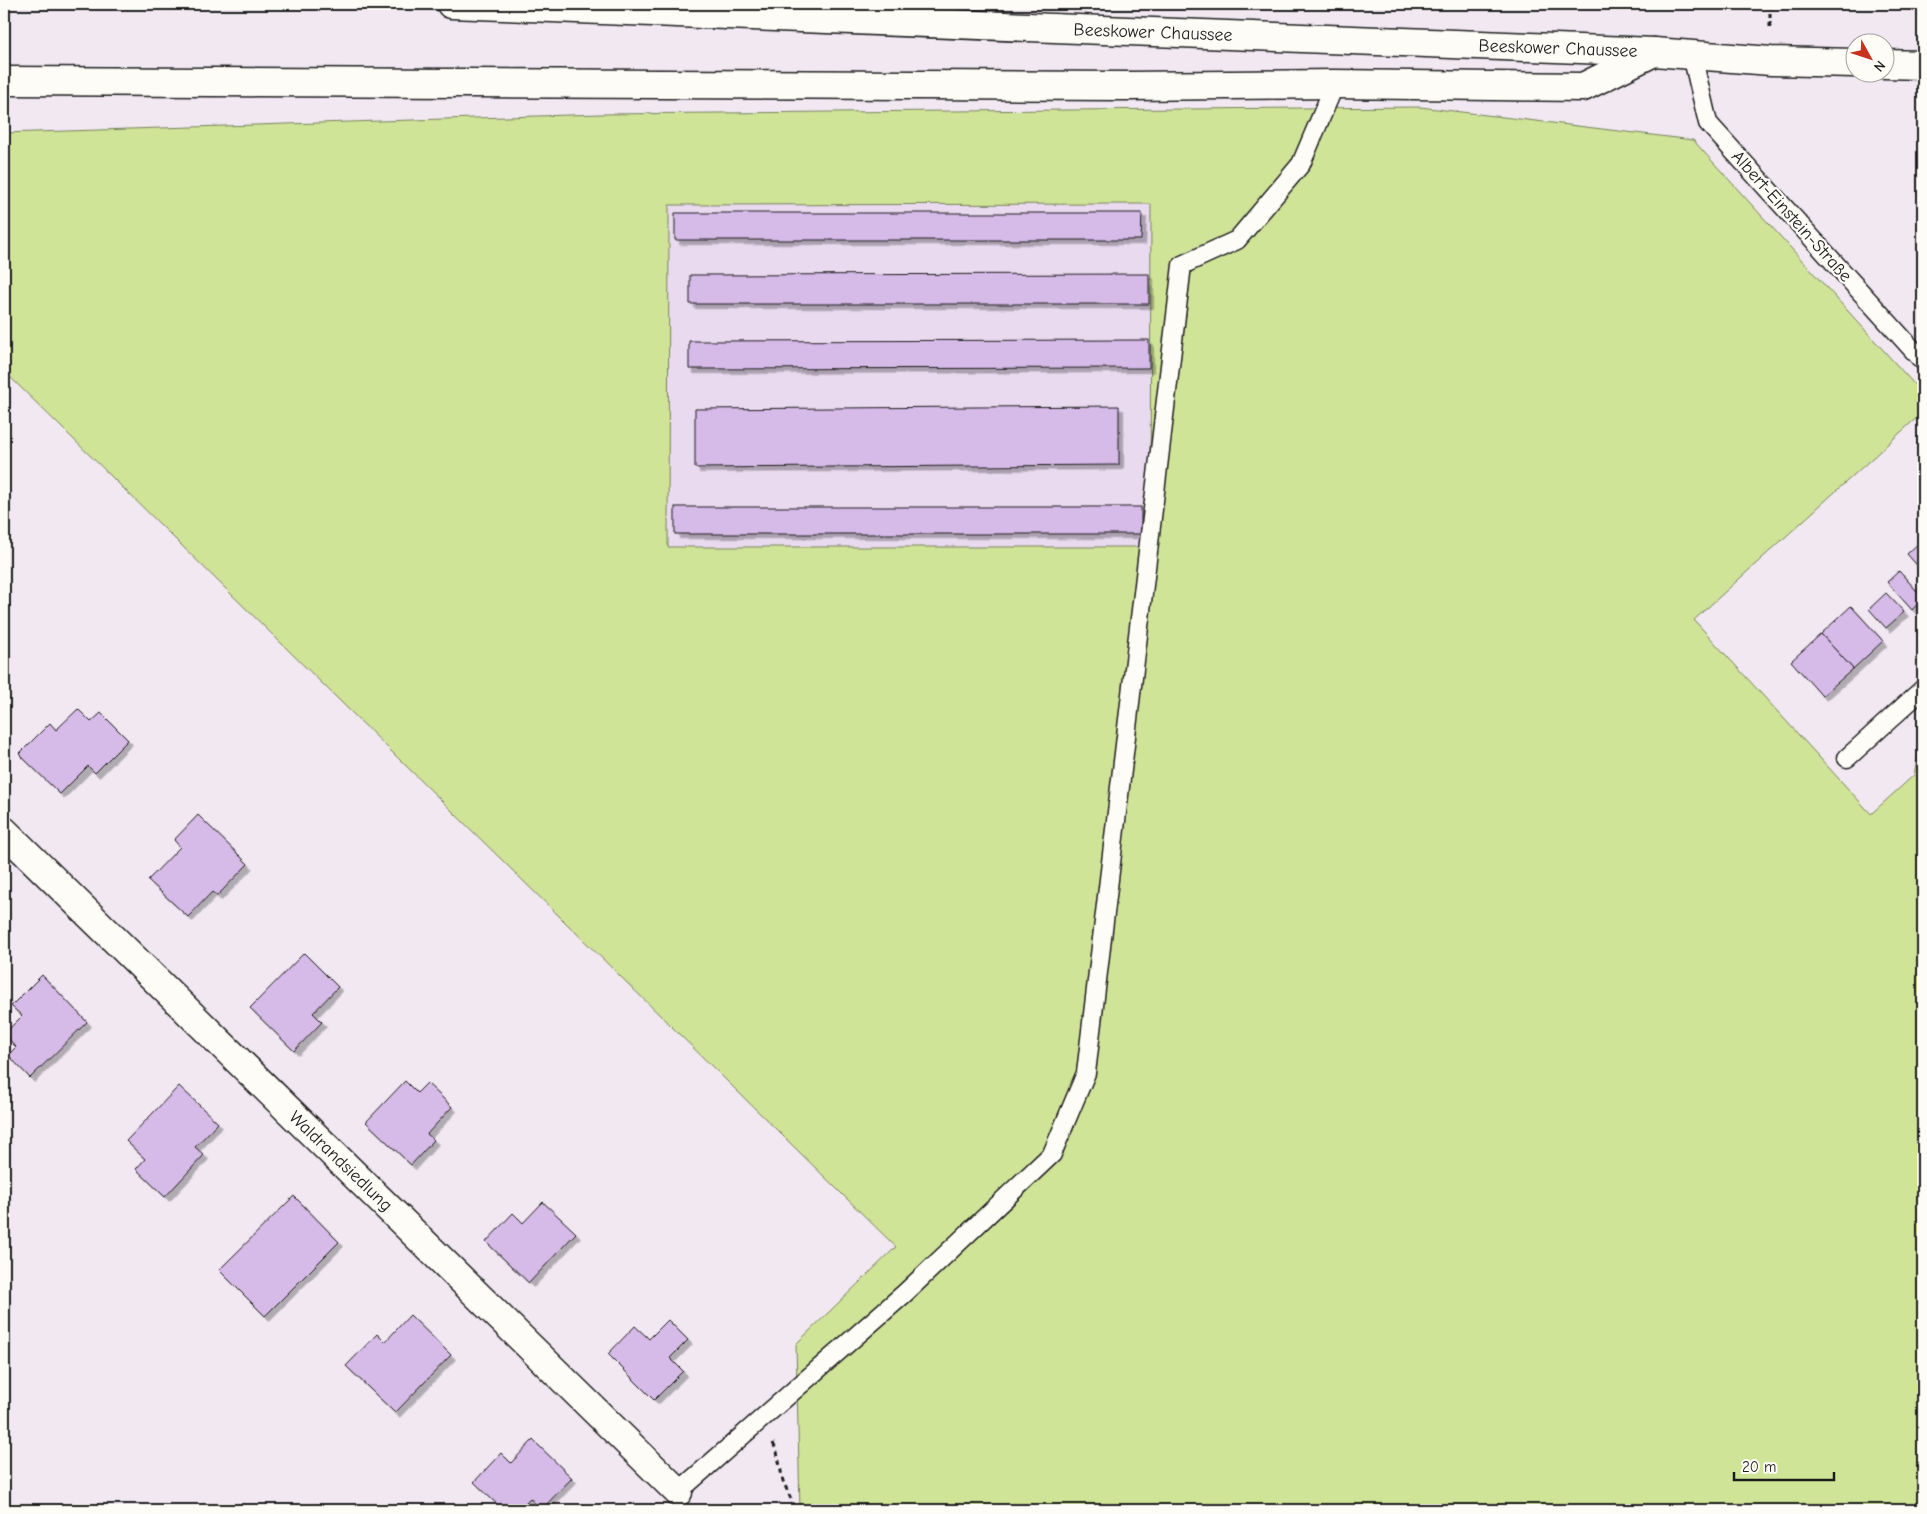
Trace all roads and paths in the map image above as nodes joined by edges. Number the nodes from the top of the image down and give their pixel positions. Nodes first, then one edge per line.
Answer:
1 (451, 4) edge
2 (1654, 52) junction
3 (1692, 55) junction
4 (1844, 63) edge
5 (1894, 64) edge
6 (1923, 65) edge
7 (4, 81) edge
8 (1335, 84) junction
9 (1923, 361) edge
10 (1923, 690) edge
11 (1847, 758) dead end
12 (4, 831) edge
13 (762, 1418) junction
14 (678, 1492) joint
15 (796, 1510) edge

1 - 2 street, Beeskower Chaussee
2 - 3 street, Beeskower Chaussee
2 - 8 street
3 - 4 street, Beeskower Chaussee
3 - 9 lane, Albert-Einstein-Straße
5 - 6 street
7 - 8 street
8 - 13 lane
10 - 11 lane
12 - 14 street, Waldrandsiedlung
13 - 14 lane
13 - 15 path

